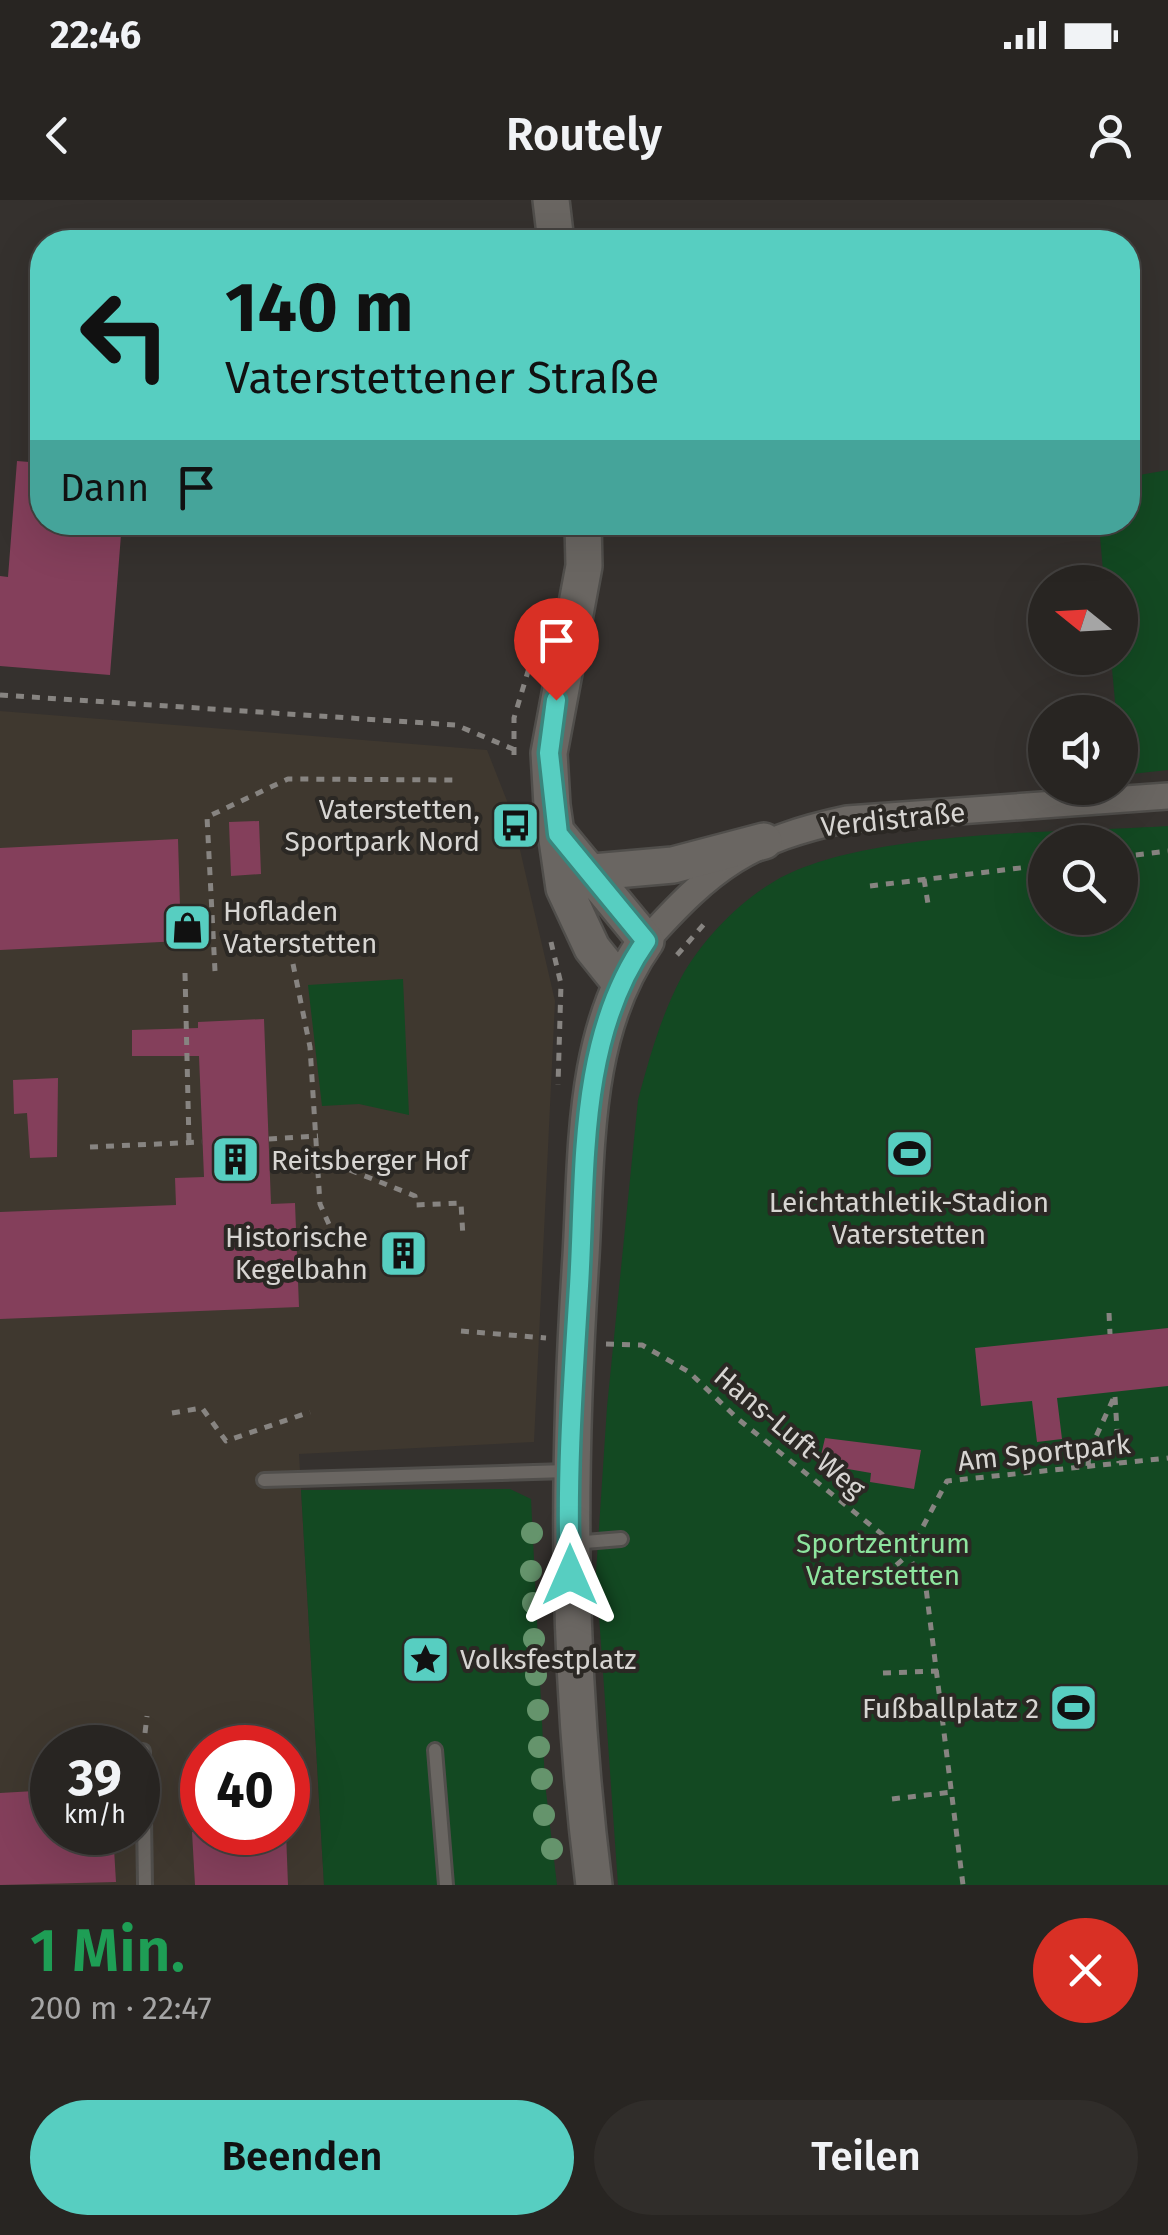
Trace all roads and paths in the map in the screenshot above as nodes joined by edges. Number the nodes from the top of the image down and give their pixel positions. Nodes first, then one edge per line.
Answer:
1 (551, 200) edge
2 (555, 230) edge
3 (584, 535) edge
4 (533, 654) dead end
5 (0, 695) edge
6 (513, 749) junction
7 (515, 764) dead end
8 (453, 780) dead end
9 (1168, 796) edge
10 (558, 834) junction
11 (764, 841) junction
12 (1168, 852) edge
13 (1138, 855) edge
14 (1028, 867) edge
15 (593, 872) junction
16 (924, 879) junction
17 (870, 886) dead end
18 (929, 910) dead end
19 (716, 912) dead end
20 (547, 926) dead end
21 (658, 952) junction
22 (293, 964) dead end
23 (215, 971) dead end
24 (185, 973) dead end
25 (620, 982) junction
26 (557, 1092) dead end
27 (318, 1136) junction
28 (269, 1139) dead end
29 (202, 1142) dead end
30 (190, 1143) junction
31 (90, 1147) dead end
32 (318, 1158) junction
33 (463, 1237) dead end
34 (335, 1238) dead end
35 (1109, 1313) dead end
36 (547, 1319) dead end
37 (461, 1331) dead end
38 (1110, 1334) dead end
39 (556, 1346) junction
40 (310, 1412) dead end
41 (172, 1414) dead end
42 (1168, 1458) edge
43 (1119, 1464) junction
44 (1088, 1467) junction
45 (571, 1470) junction
46 (264, 1480) dead end
47 (621, 1539) dead end
48 (568, 1543) junction
49 (908, 1555) junction
50 (872, 1586) dead end
51 (938, 1671) junction
52 (883, 1674) dead end
53 (435, 1750) dead end
54 (952, 1792) junction
55 (892, 1799) dead end
56 (144, 1855) edge
57 (144, 1885) edge
58 (446, 1885) edge
59 (594, 1885) edge
60 (963, 1885) edge

1 - 2 street
3 - 10 street
4 - 6 path
5 - 6 path
6 - 7 path
8 - 23 path
9 - 11 street, Verdistraße
10 - 15 street
10 - 25 street
11 - 15 street
11 - 21 street, Verdistraße
12 - 13 path
14 - 16 path
15 - 21 street
16 - 17 path
16 - 18 path
19 - 21 path
20 - 26 path
21 - 25 street, Verdistraße
22 - 27 path
24 - 30 path
25 - 39 street, Verdistraße
27 - 28 path
27 - 32 path
29 - 30 path
30 - 31 path
32 - 33 path
32 - 34 path
35 - 38 path
36 - 39 path
37 - 39 path, Hans-Luft-Weg
39 - 45 street, Verdistraße
39 - 49 path, Hans-Luft-Weg
40 - 41 path
42 - 43 path, Am Sportpark
43 - 44 path, Am Sportpark
43 - 44 path
44 - 49 path, Am Sportpark
45 - 46 lane
45 - 48 street, Verdistraße
47 - 48 lane
48 - 59 street, Verdistraße
49 - 50 path
49 - 51 path, Hans-Luft-Weg
51 - 52 path
51 - 54 path, Hans-Luft-Weg
53 - 58 lane
54 - 55 path
54 - 60 path, Hans-Luft-Weg
56 - 57 lane

